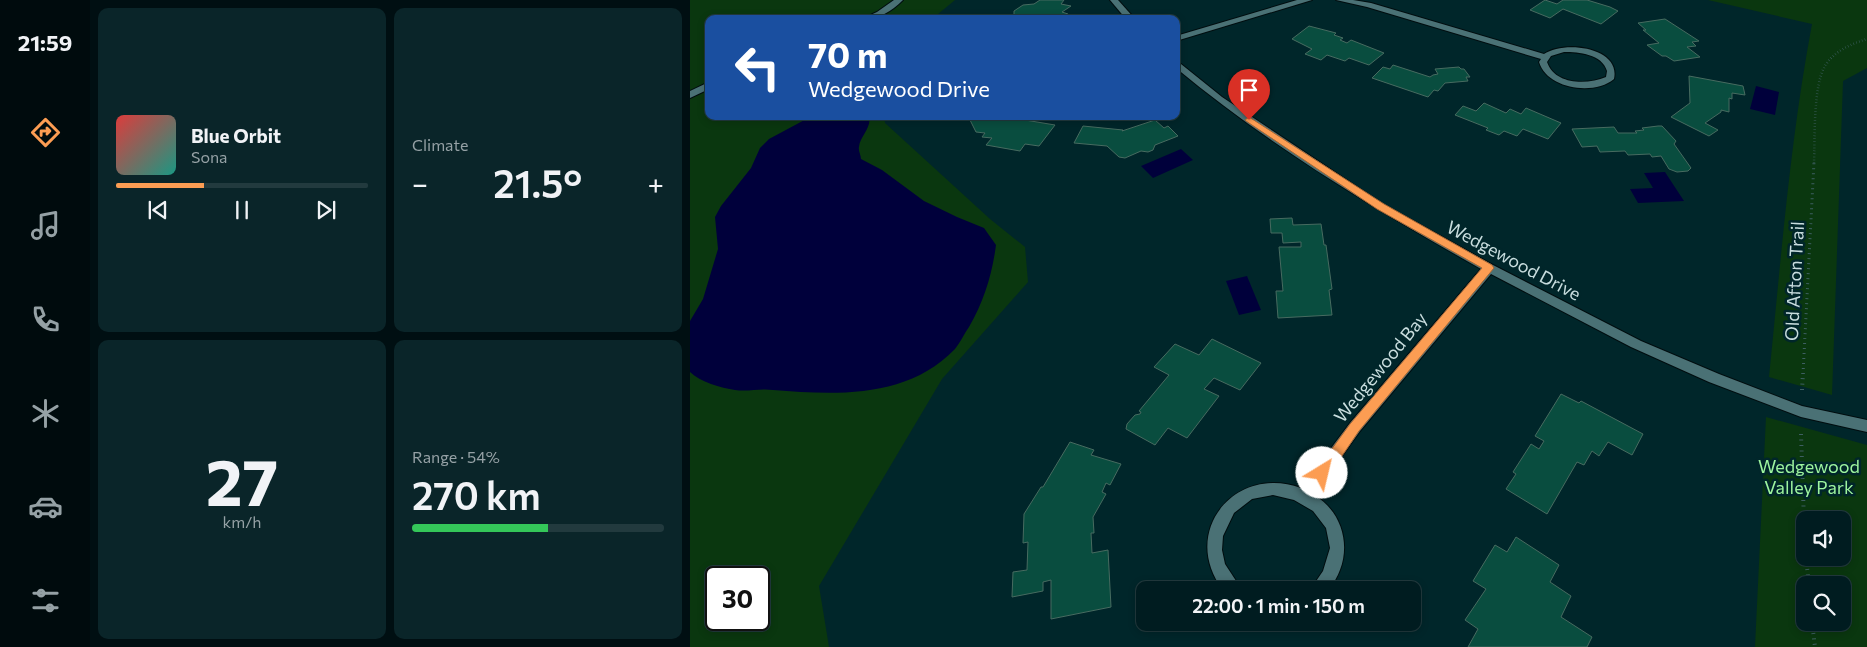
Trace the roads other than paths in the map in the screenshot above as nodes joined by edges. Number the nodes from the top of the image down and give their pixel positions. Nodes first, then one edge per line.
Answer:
1 (899, 0) edge
2 (1114, 0) edge
3 (1308, 0) edge
4 (1340, 0) edge
5 (875, 15) edge
6 (1127, 15) edge
7 (1180, 38) edge
8 (1544, 57) junction
9 (1180, 67) edge
10 (705, 87) edge
11 (690, 95) edge
12 (1489, 268) junction
13 (1867, 426) edge
14 (1305, 495) junction
15 (1224, 581) edge
16 (1325, 581) edge

1 - 5 street
2 - 6 street
3 - 7 street
4 - 8 street
8 - 8 street
9 - 12 street, Wedgewood Drive
10 - 11 street
12 - 13 street, Wedgewood Drive
12 - 14 street, Wedgewood Bay
14 - 15 street
14 - 16 street

